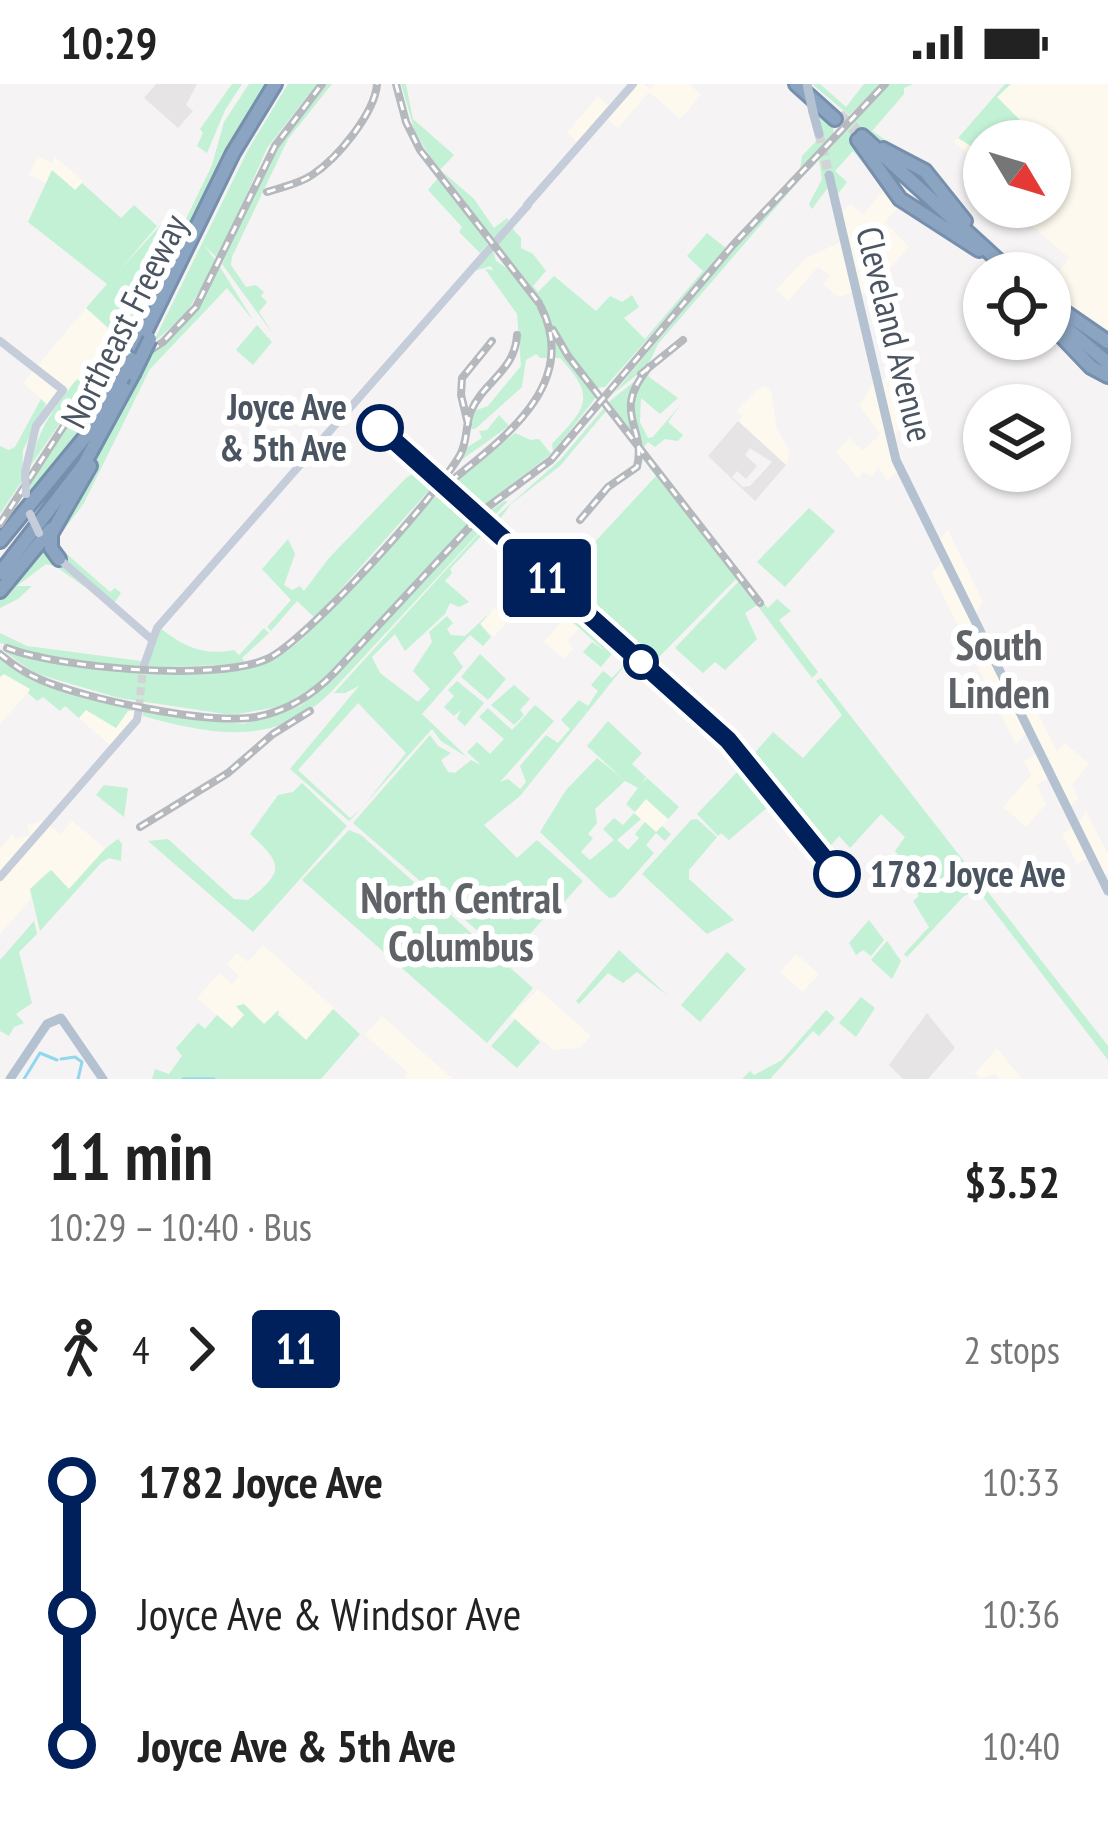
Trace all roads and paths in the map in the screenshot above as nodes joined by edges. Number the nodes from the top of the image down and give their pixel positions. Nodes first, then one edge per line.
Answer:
1 (276, 84) edge
2 (633, 84) edge
3 (796, 84) edge
4 (806, 84) edge
5 (819, 134) tunnel mouth
6 (829, 175) tunnel mouth
7 (981, 248) junction
8 (985, 252) edge
9 (1071, 327) edge
10 (0, 341) edge
11 (144, 343) junction
12 (1071, 347) edge
13 (1104, 357) edge
14 (127, 378) junction
15 (112, 416) junction
16 (30, 503) junction
17 (63, 514) junction
18 (41, 537) junction
19 (0, 542) edge
20 (59, 560) junction
21 (0, 561) edge
22 (0, 573) edge
23 (0, 591) edge
24 (150, 638) junction
25 (143, 668) tunnel mouth
26 (139, 707) tunnel mouth
27 (0, 877) edge
28 (1108, 890) edge
29 (5, 1077) edge
30 (103, 1079) edge

1 - 11 highway, Northeast Freeway
1 - 11 highway, Northeast Freeway
2 - 24 main road
3 - 4 highway
4 - 5 main road, bridge
6 - 28 main road, Cleveland Avenue
7 - 7 highway
7 - 8 highway
9 - 13 highway
10 - 16 main road, bridge
11 - 14 highway, Northeast Freeway, bridge
12 - 13 highway
14 - 15 highway, Northeast Freeway
14 - 16 highway
14 - 21 highway, Northeast Freeway
15 - 17 highway
15 - 22 highway, Northeast Freeway
16 - 18 main road, bridge
16 - 19 highway
17 - 18 highway
17 - 20 highway
18 - 20 main road
18 - 23 highway
20 - 24 main road
24 - 25 main road
26 - 27 main road
29 - 30 main road

